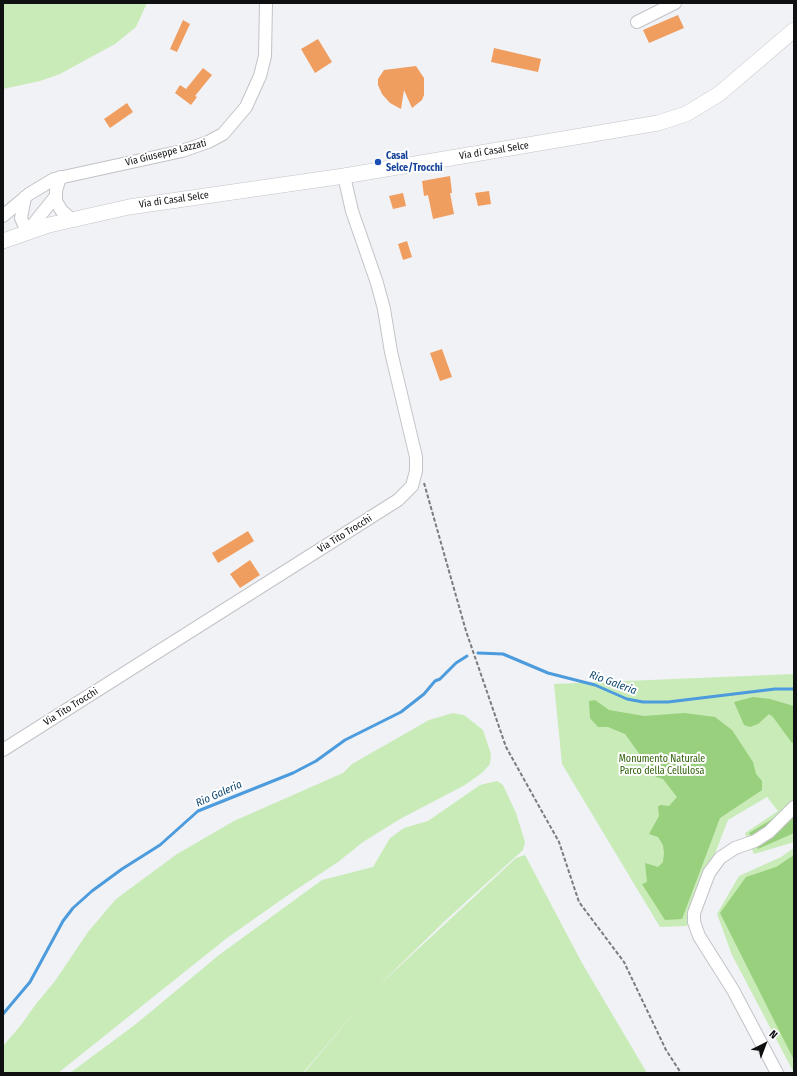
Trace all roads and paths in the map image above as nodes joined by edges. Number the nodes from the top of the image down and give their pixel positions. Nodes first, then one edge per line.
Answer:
1 (266, 3) edge
2 (675, 3) edge
3 (637, 22) dead end
4 (794, 30) edge
5 (344, 176) junction
6 (60, 177) junction
7 (25, 196) junction
8 (55, 197) junction
9 (3, 216) edge
10 (71, 219) junction
11 (27, 232) junction
12 (3, 241) edge
13 (423, 478) dead end
14 (3, 750) edge
15 (794, 807) edge
16 (681, 1073) edge
17 (777, 1073) edge

1 - 6 street, Via Giuseppe Lazzati
2 - 3 street
4 - 5 main road, Via di Casal Selce
5 - 10 main road, Via di Casal Selce
5 - 14 street, Via Tito Trocchi
6 - 7 street, Via Giuseppe Lazzati
6 - 8 street
7 - 9 street, Via Giuseppe Lazzati
7 - 11 street
8 - 10 street
8 - 11 street
10 - 11 main road, Via di Casal Selce
11 - 12 main road, Via di Casal Selce
13 - 16 path
15 - 17 street

